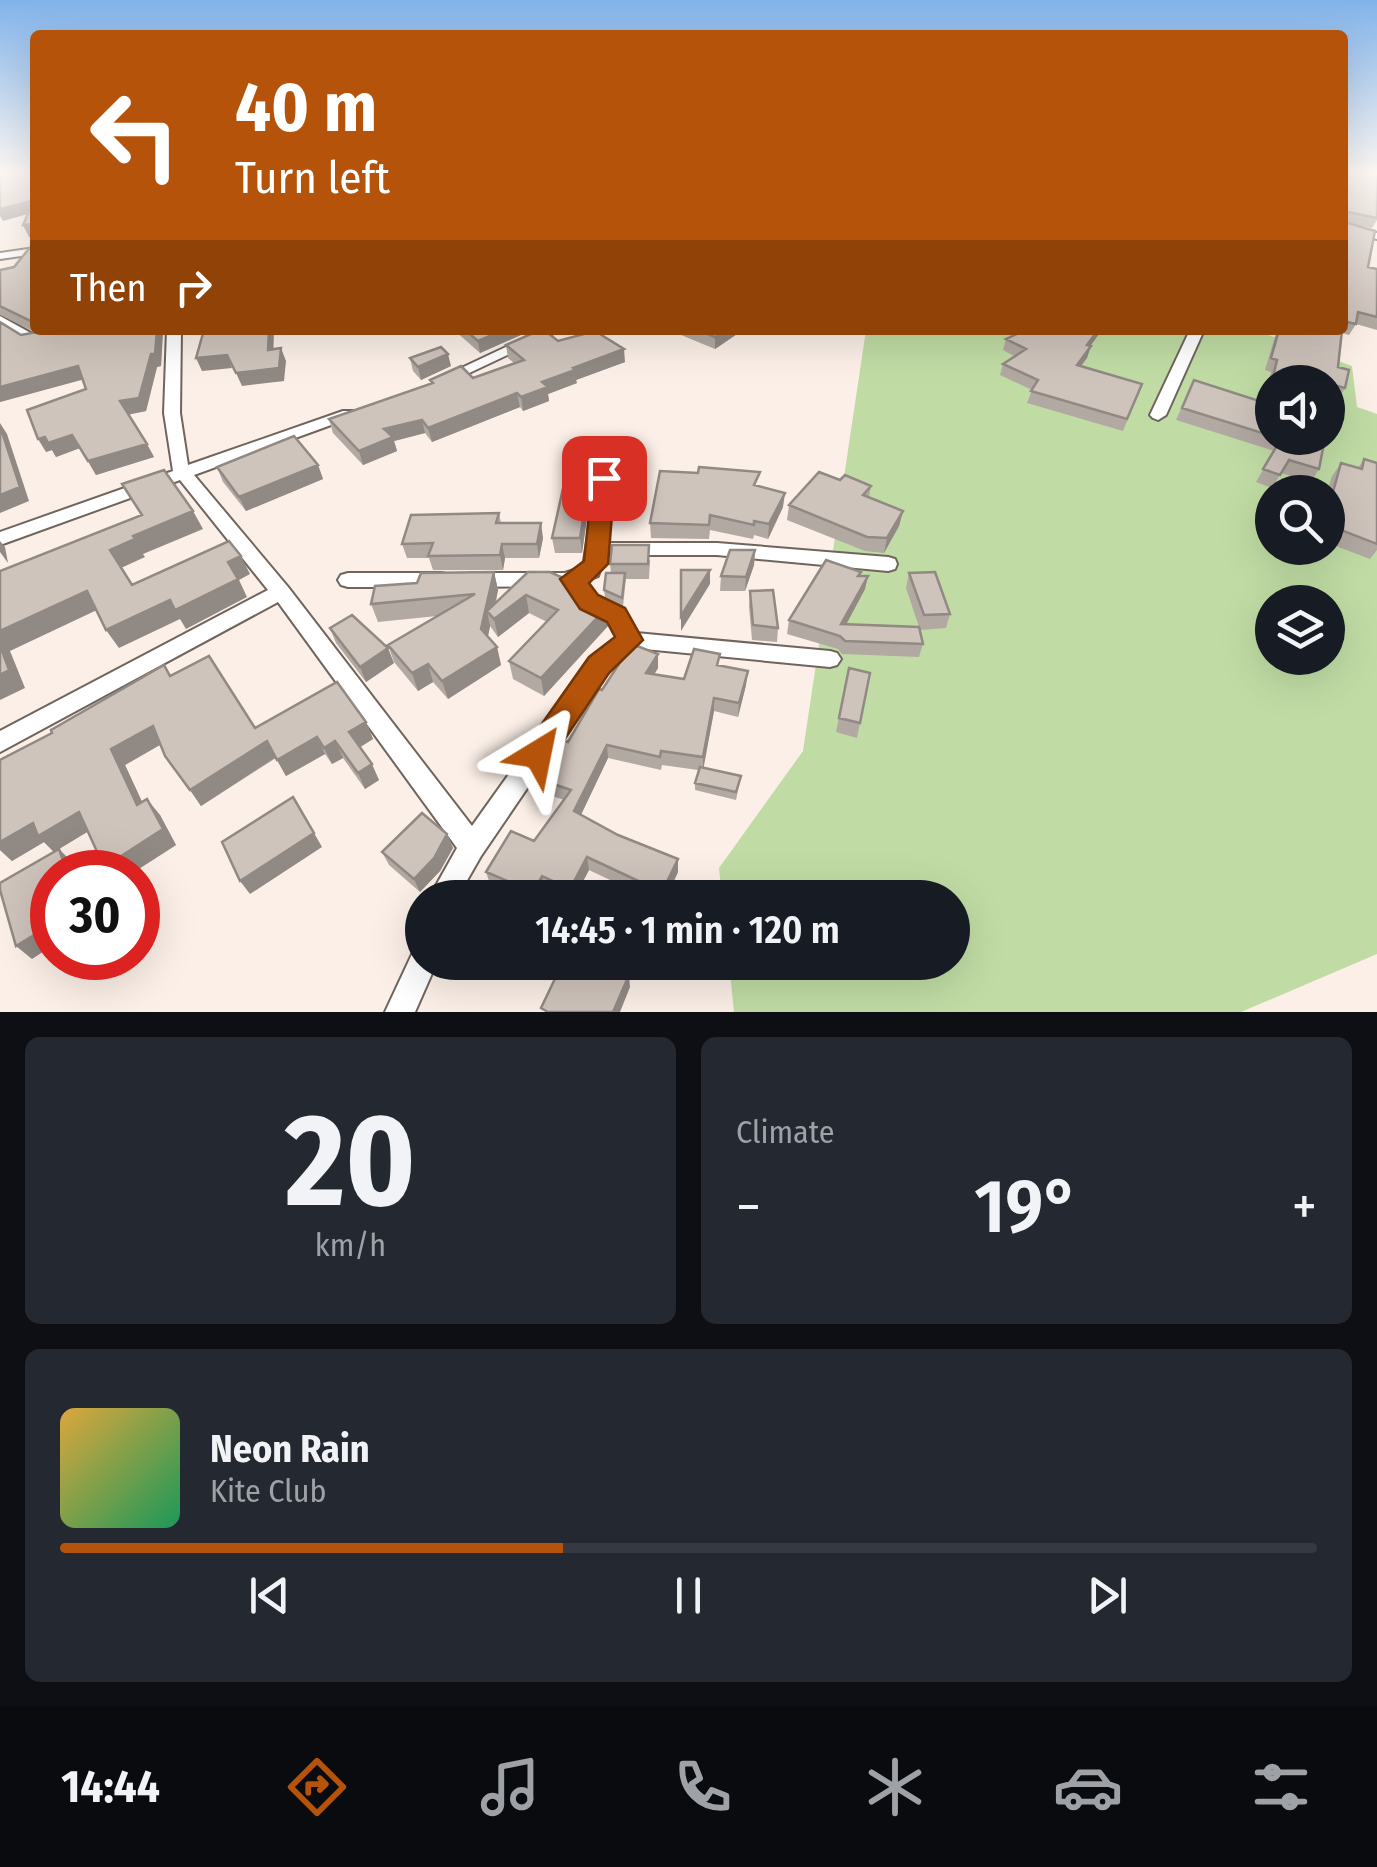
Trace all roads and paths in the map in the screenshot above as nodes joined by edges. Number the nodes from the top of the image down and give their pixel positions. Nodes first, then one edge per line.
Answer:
1 (1348, 230) edge
2 (1377, 236) edge
3 (30, 252) edge
4 (0, 256) edge
5 (0, 320) edge
6 (174, 335) edge
7 (542, 335) edge
8 (1196, 335) edge
9 (35, 341) edge
10 (421, 389) edge
11 (366, 408) edge
12 (1158, 415) dead end
13 (181, 472) junction
14 (604, 478) dead end
15 (0, 539) edge
16 (597, 549) junction
17 (888, 564) dead end
18 (572, 579) junction
19 (348, 580) dead end
20 (281, 592) junction
21 (630, 640) junction
22 (830, 659) dead end
23 (0, 742) edge
24 (472, 847) junction
25 (453, 880) edge
26 (415, 980) edge
27 (400, 1012) edge

1 - 2 street
3 - 4 street
5 - 9 street
6 - 13 street
7 - 10 street
8 - 12 street
11 - 13 street
13 - 15 street
13 - 20 street
14 - 16 street
16 - 17 street
16 - 18 street
18 - 19 street
18 - 21 street
20 - 23 street
20 - 24 street
21 - 22 street
21 - 24 street
24 - 25 street
26 - 27 street

